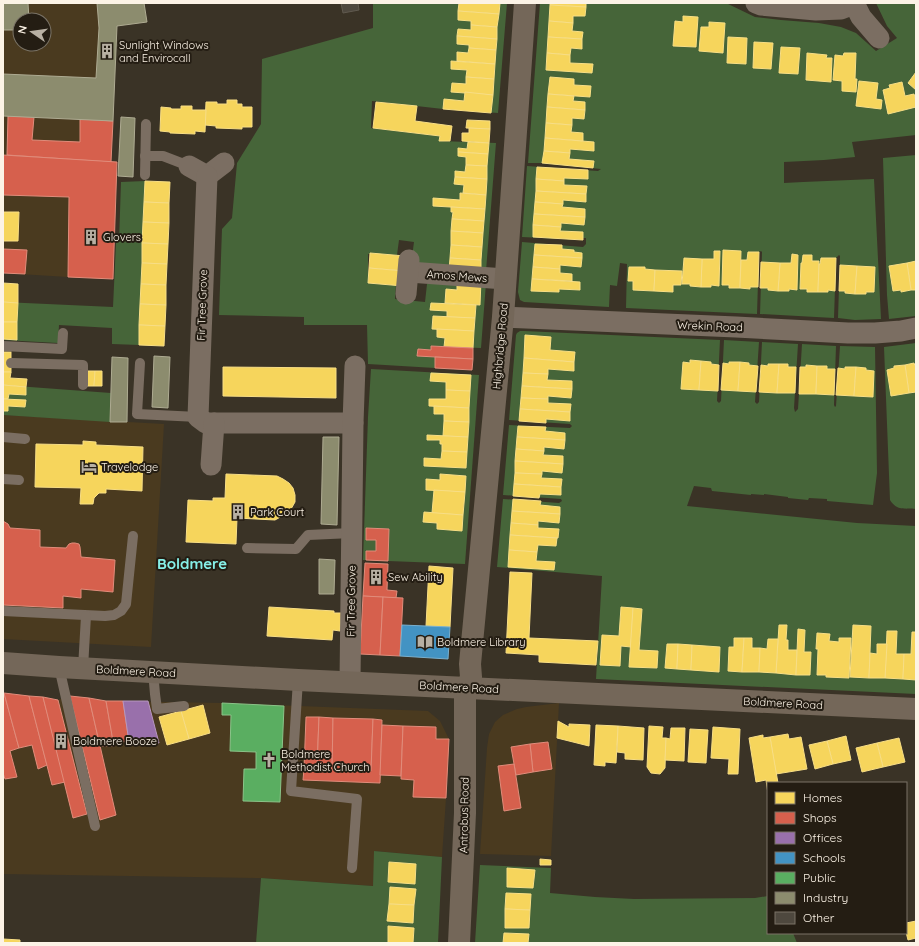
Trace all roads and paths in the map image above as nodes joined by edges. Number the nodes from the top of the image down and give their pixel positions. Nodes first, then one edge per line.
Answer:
1 (525, 3) edge
2 (756, 3) edge
3 (854, 4) edge
4 (879, 38) dead end
5 (146, 124) dead end
6 (145, 156) junction
7 (224, 163) dead end
8 (189, 166) joint
9 (145, 175) dead end
10 (207, 176) junction
11 (505, 279) junction
12 (406, 294) dead end
13 (503, 317) junction
14 (916, 328) edge
15 (63, 333) dead end
16 (3, 346) edge
17 (11, 363) dead end
18 (140, 363) dead end
19 (355, 366) dead end
20 (83, 385) dead end
21 (206, 420) junction
22 (353, 423) junction
23 (3, 437) edge
24 (26, 439) dead end
25 (211, 465) dead end
26 (3, 479) edge
27 (19, 480) dead end
28 (352, 533) junction
29 (133, 536) dead end
30 (247, 548) dead end
31 (3, 612) edge
32 (86, 616) junction
33 (3, 663) edge
34 (59, 667) junction
35 (83, 668) junction
36 (153, 672) junction
37 (298, 680) junction
38 (350, 682) junction
39 (467, 687) junction
40 (184, 706) dead end
41 (916, 709) edge
42 (95, 826) dead end
43 (352, 868) dead end
44 (459, 943) edge

1 - 11 street, Highbridge Road
2 - 3 street
3 - 4 street
5 - 6 lane
6 - 8 lane
6 - 9 lane
7 - 10 street
8 - 10 street
10 - 21 street, Fir Tree Grove
11 - 12 street, Amos Mews
11 - 13 street, Highbridge Road
13 - 14 street, Wrekin Road
13 - 39 street, Highbridge Road
15 - 16 lane
17 - 20 lane
18 - 21 lane
19 - 22 street, Fir Tree Grove
21 - 22 street
21 - 25 street, Fir Tree Grove
22 - 28 street, Fir Tree Grove
23 - 24 lane
26 - 27 lane
28 - 30 lane
28 - 38 street, Fir Tree Grove
29 - 32 lane
31 - 32 lane
32 - 35 lane
33 - 34 street, Boldmere Road
34 - 35 street, Boldmere Road
34 - 42 lane
35 - 36 street, Boldmere Road
36 - 37 street, Boldmere Road
36 - 40 lane
37 - 38 street, Boldmere Road
37 - 43 lane
38 - 39 street, Boldmere Road
39 - 41 street, Boldmere Road
39 - 44 street, Antrobus Road

